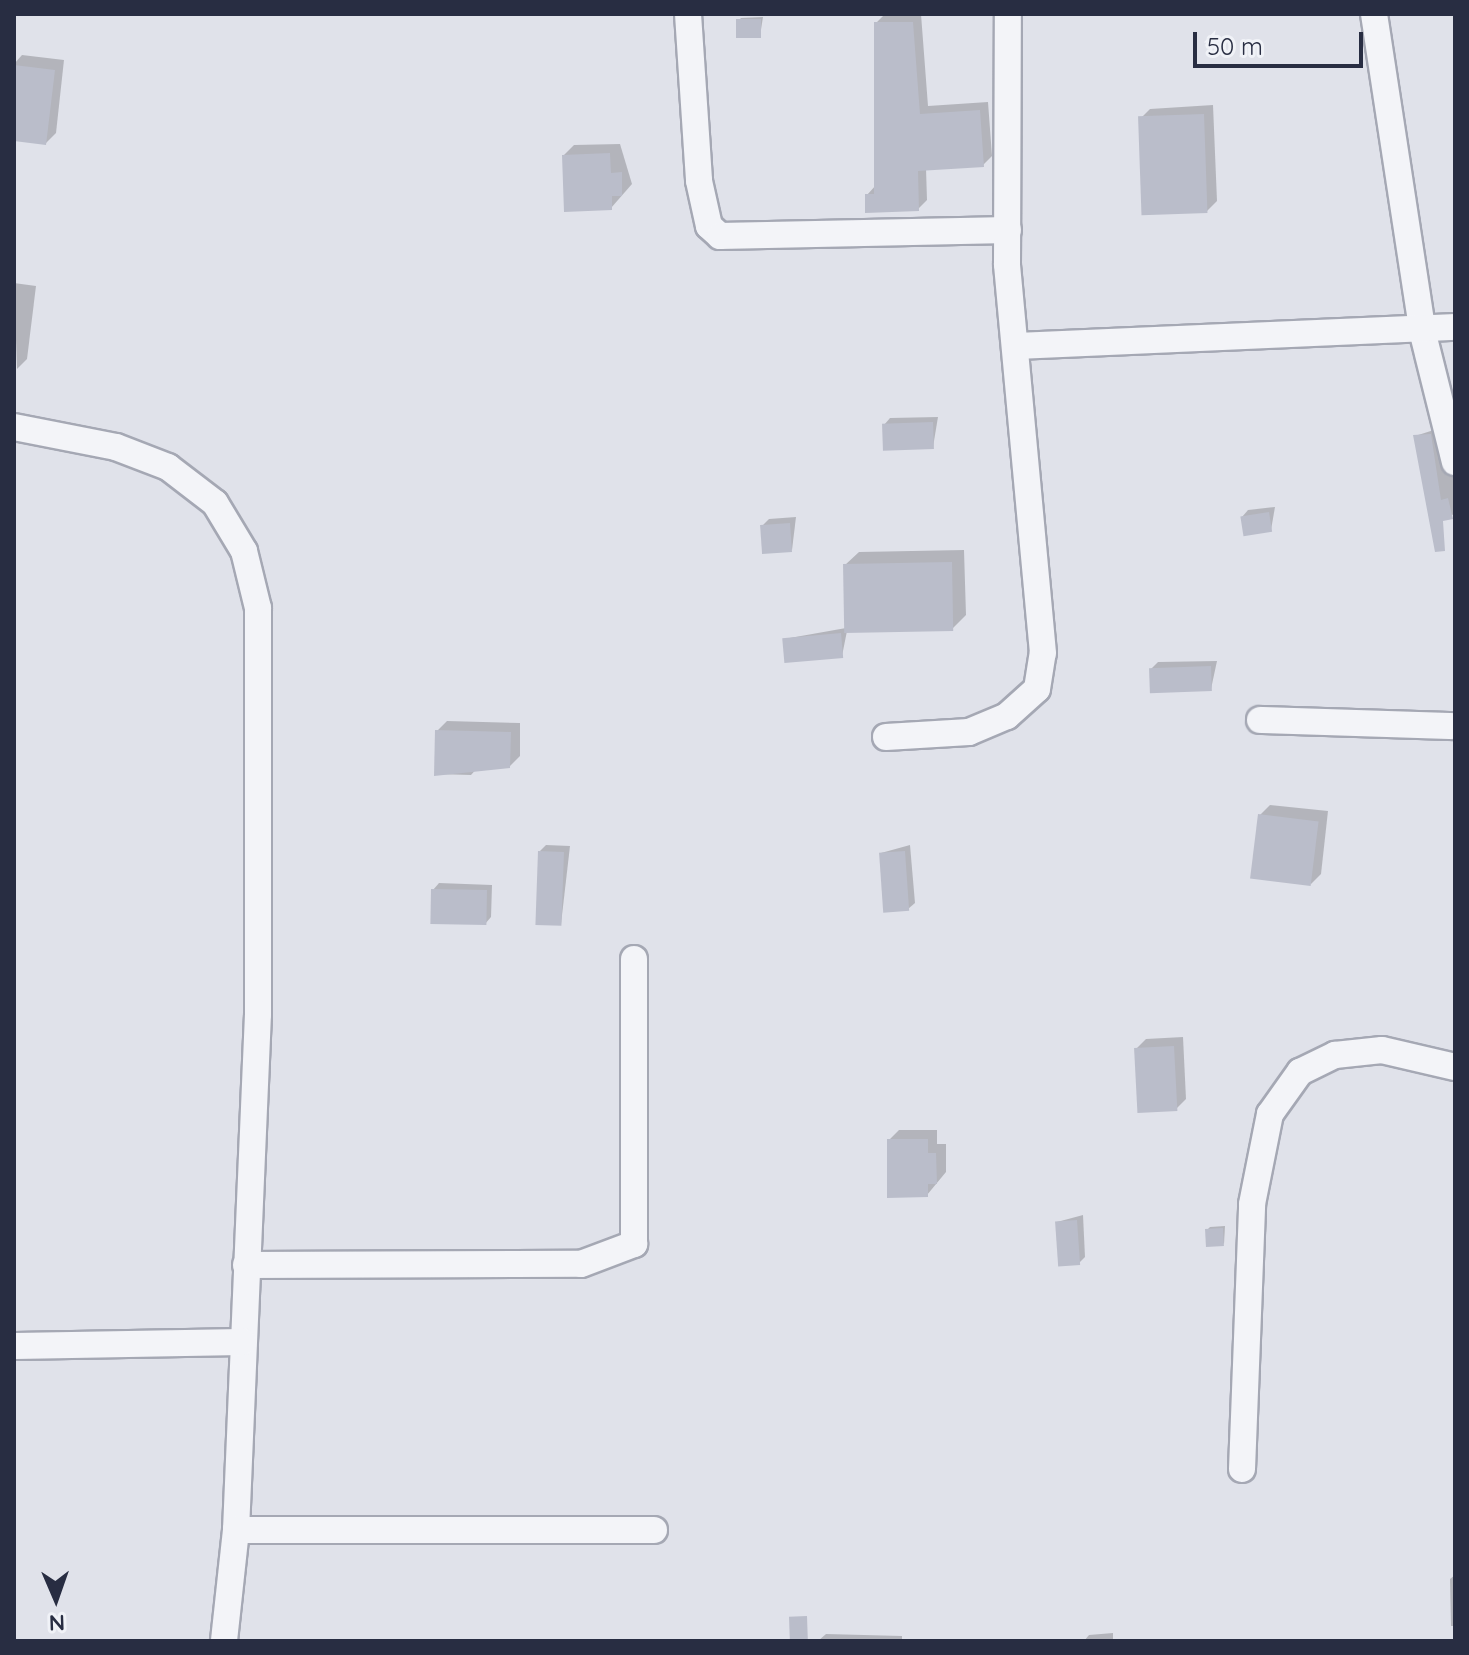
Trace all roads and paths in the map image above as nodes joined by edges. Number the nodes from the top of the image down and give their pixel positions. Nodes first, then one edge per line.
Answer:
1 (688, 14) edge
2 (1008, 14) edge
3 (1374, 14) edge
4 (1008, 230) junction
5 (1455, 327) edge
6 (1423, 334) junction
7 (1018, 346) junction
8 (14, 427) edge
9 (1455, 462) edge
10 (1260, 720) dead end
11 (1454, 723) edge
12 (886, 737) dead end
13 (634, 959) dead end
14 (1455, 1067) edge
15 (246, 1265) junction
16 (243, 1342) junction
17 (14, 1346) edge
18 (1242, 1469) dead end
19 (236, 1530) junction
20 (654, 1530) dead end
21 (224, 1641) edge

1 - 4 street
2 - 4 street
3 - 6 street
4 - 7 street
5 - 6 street
6 - 7 street
6 - 9 street
7 - 12 street
8 - 15 street
10 - 11 street
13 - 15 street
14 - 18 street
15 - 16 street
16 - 17 street
16 - 19 street
19 - 20 street
19 - 21 street

